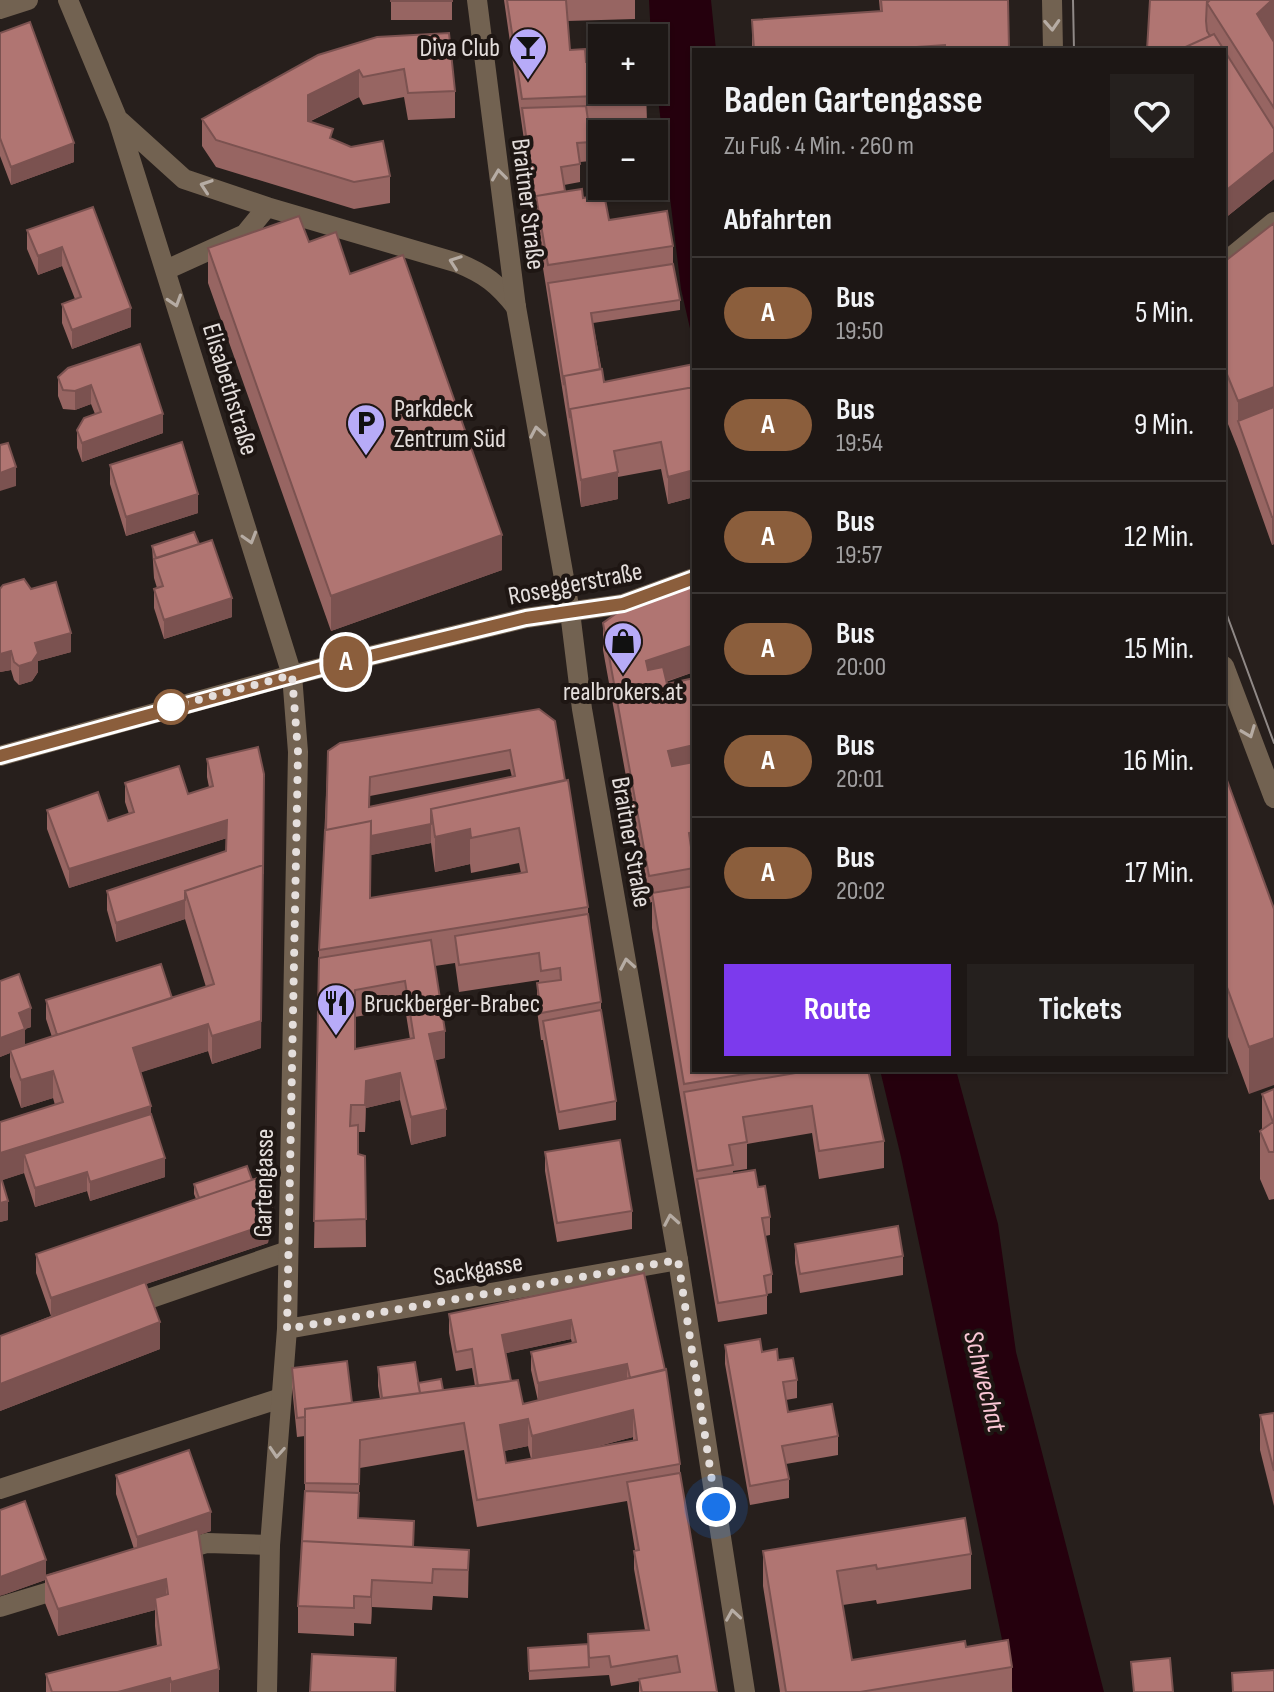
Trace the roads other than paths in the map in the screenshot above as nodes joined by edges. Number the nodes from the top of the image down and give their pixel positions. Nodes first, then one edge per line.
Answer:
1 (28, 0) edge
2 (68, 0) edge
3 (477, 0) edge
4 (1052, 0) edge
5 (0, 9) edge
6 (1053, 48) edge
7 (118, 120) junction
8 (267, 207) junction
9 (1274, 222) edge
10 (1226, 261) edge
11 (166, 270) junction
12 (516, 307) junction
13 (692, 579) edge
14 (570, 612) junction
15 (1226, 671) edge
16 (292, 675) junction
17 (0, 756) edge
18 (1274, 798) edge
19 (288, 1251) junction
20 (678, 1260) junction
21 (108, 1312) edge
22 (287, 1329) junction
23 (281, 1398) junction
24 (0, 1489) edge
25 (270, 1545) junction
26 (162, 1557) edge
27 (89, 1580) edge
28 (0, 1607) edge
29 (267, 1692) edge
30 (745, 1692) edge

1 - 5 street
2 - 7 street, Elisabethstraße
12 -> 3 street, Braitner Straße
4 -> 6 street
8 -> 7 street, Elisabethstraße
7 - 11 street, Elisabethstraße
8 - 11 street
12 -> 8 street, Elisabethstraße
9 - 10 street
11 -> 16 street, Elisabethstraße
14 -> 12 street, Braitner Straße
13 - 14 street, Roseggerstraße
14 - 16 street, Roseggerstraße
20 -> 14 street, Braitner Straße
15 -> 18 street
16 - 17 street, Roseggerstraße
16 - 19 street, Gartengasse
19 - 21 street
19 - 22 street, Gartengasse
20 - 22 street, Sackgasse
30 -> 20 street, Braitner Straße
22 - 23 street, Gartengasse
23 - 24 street
23 -> 25 street, Gartengasse
25 - 26 street
25 - 29 street, Gartengasse
27 - 28 street

